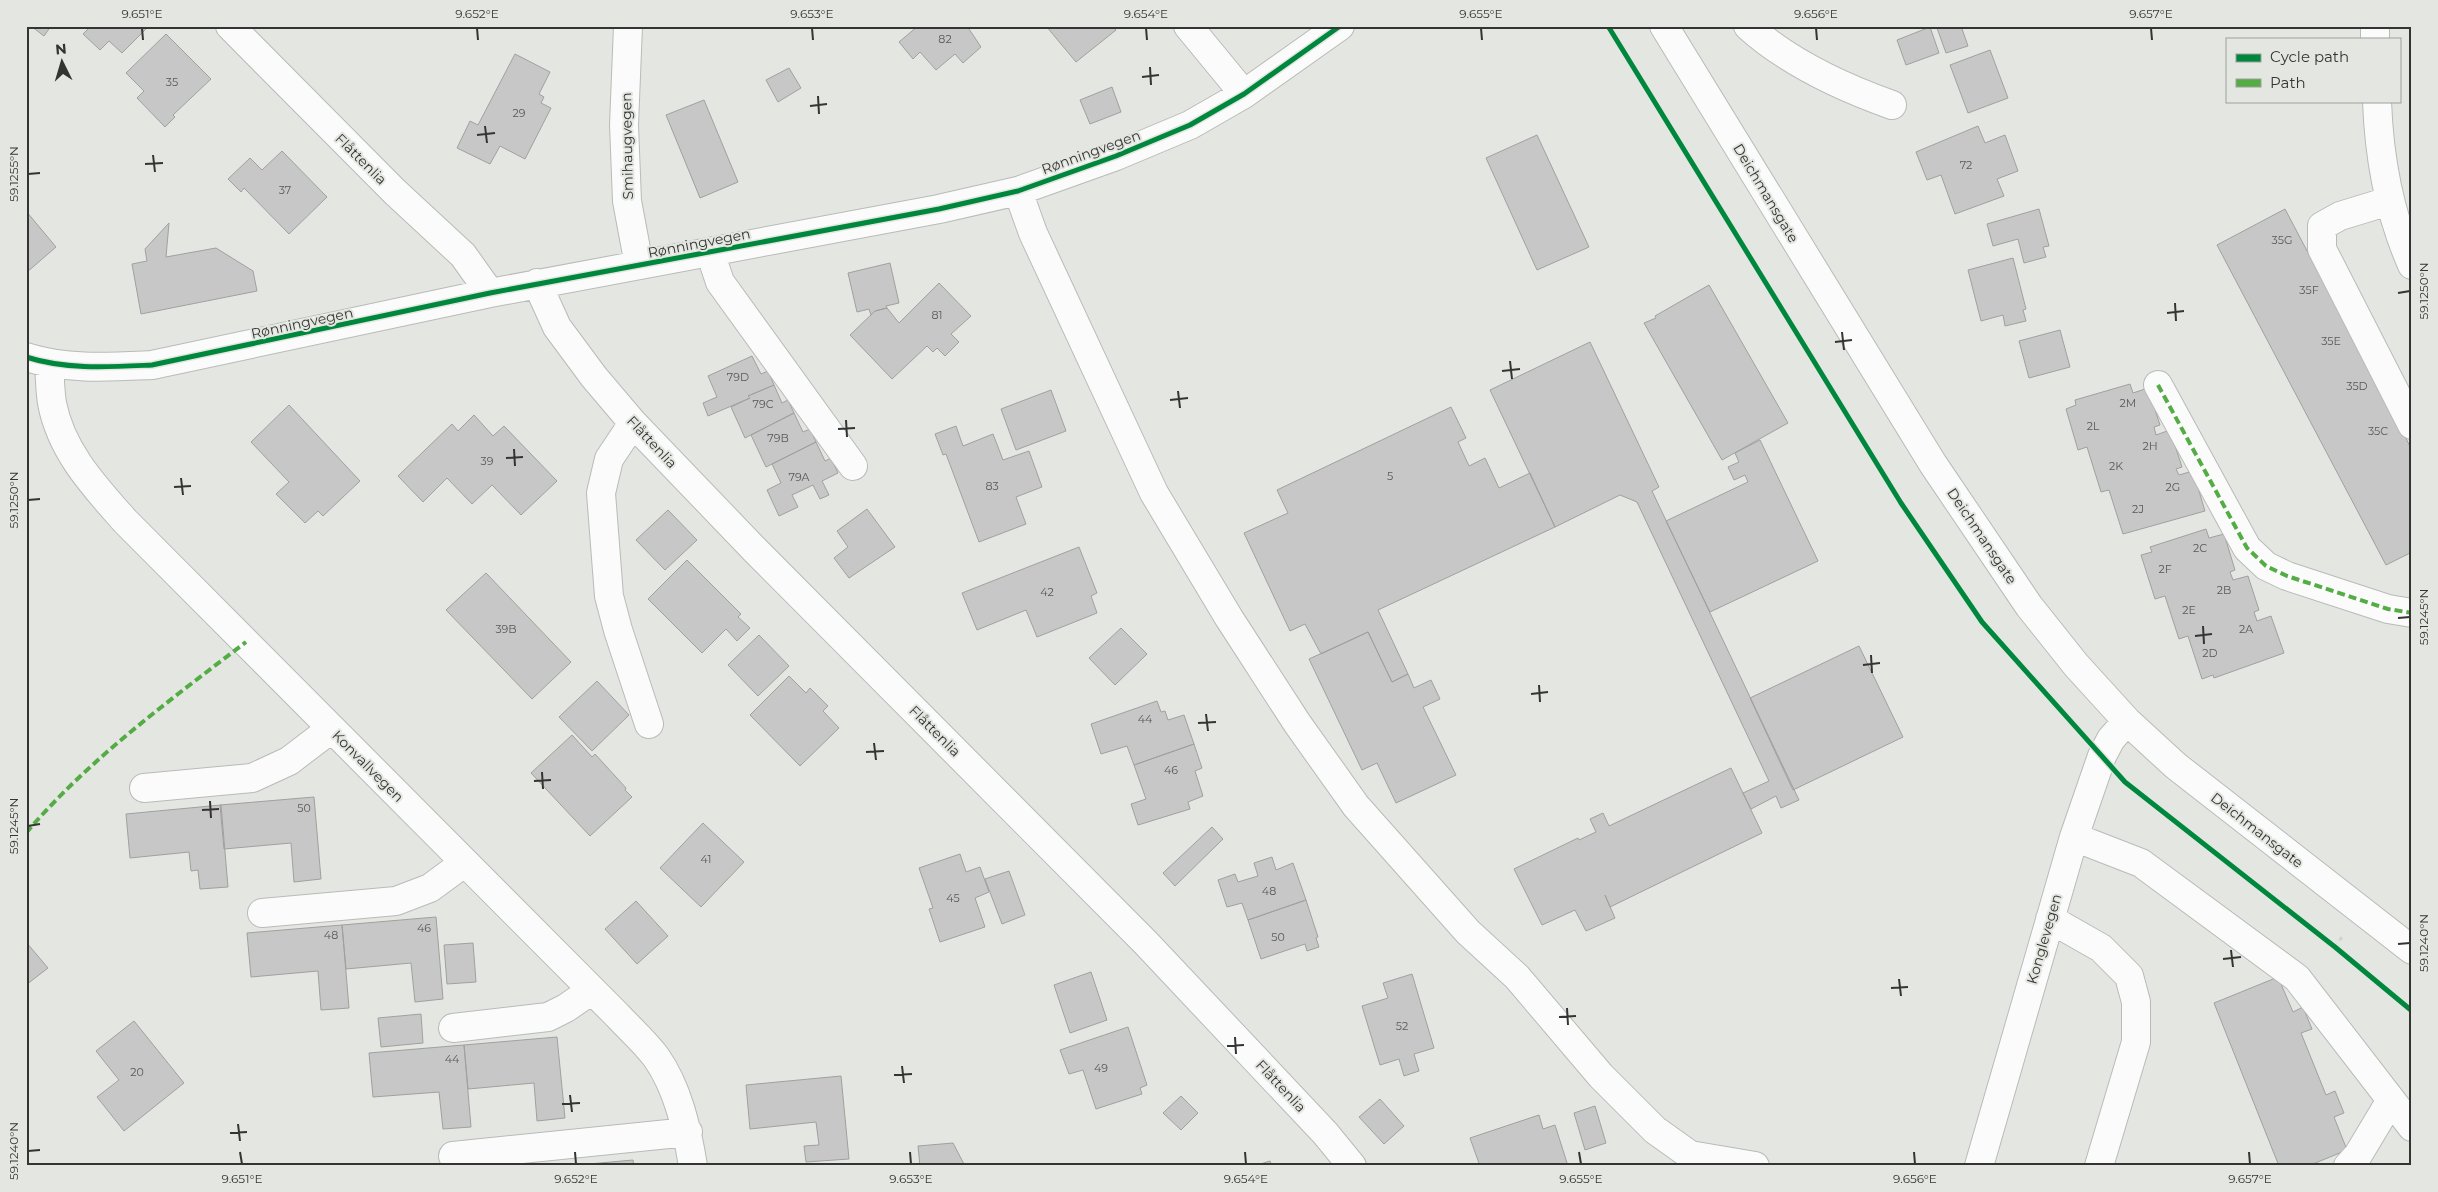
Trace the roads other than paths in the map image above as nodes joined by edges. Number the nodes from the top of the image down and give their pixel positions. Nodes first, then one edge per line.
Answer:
1 (230, 26) edge
2 (628, 26) edge
3 (1188, 26) edge
4 (1340, 26) edge
5 (1664, 26) edge
6 (1748, 26) edge
7 (1244, 94) junction
8 (2377, 102) edge
9 (1892, 105) dead end
10 (1018, 191) junction
11 (2389, 202) junction
12 (710, 252) junction
13 (2410, 256) edge
14 (639, 265) junction
15 (537, 284) junction
16 (490, 293) junction
17 (38, 361) edge
18 (2158, 385) dead end
19 (633, 423) junction
20 (2412, 425) edge
21 (853, 466) dead end
22 (2412, 613) edge
23 (2127, 721) junction
24 (649, 724) dead end
25 (331, 729) junction
26 (144, 788) dead end
27 (2074, 837) junction
28 (464, 864) junction
29 (262, 913) dead end
30 (2050, 920) junction
31 (2409, 942) edge
32 (592, 990) junction
33 (452, 1028) dead end
34 (2391, 1100) junction
35 (2412, 1127) edge
36 (688, 1132) junction
37 (453, 1156) dead end
38 (1685, 1160) edge
39 (693, 1166) edge
40 (1352, 1166) edge
41 (1755, 1166) edge
42 (1979, 1166) edge
43 (2098, 1166) edge
44 (2348, 1166) edge

1 - 16 street, Flåttenlia
2 - 14 street, Smihaugvegen
3 - 7 street
4 - 7 street, Rønningvegen
5 - 23 street, Deichmansgate
6 - 9 street
7 - 10 street, Rønningvegen
8 - 11 street
10 - 12 street, Rønningvegen
10 - 38 street
11 - 13 street
11 - 20 street
12 - 14 street, Rønningvegen
12 - 21 street
14 - 15 street, Rønningvegen
15 - 16 street, Rønningvegen
15 - 19 street, Flåttenlia
16 - 17 street, Rønningvegen
17 - 25 street, Konvallvegen
18 - 22 street
19 - 24 street
19 - 40 street, Flåttenlia
23 - 27 street, Konglevegen
23 - 31 street, Deichmansgate
25 - 26 street
25 - 28 street, Konvallvegen
27 - 30 street, Konglevegen
27 - 34 street
28 - 29 street
28 - 32 street, Konvallvegen
30 - 42 street, Konglevegen
30 - 43 street
32 - 33 street
32 - 36 street, Konvallvegen
34 - 35 street
34 - 44 street
36 - 37 street
36 - 39 street, Konvallvegen
38 - 41 street

